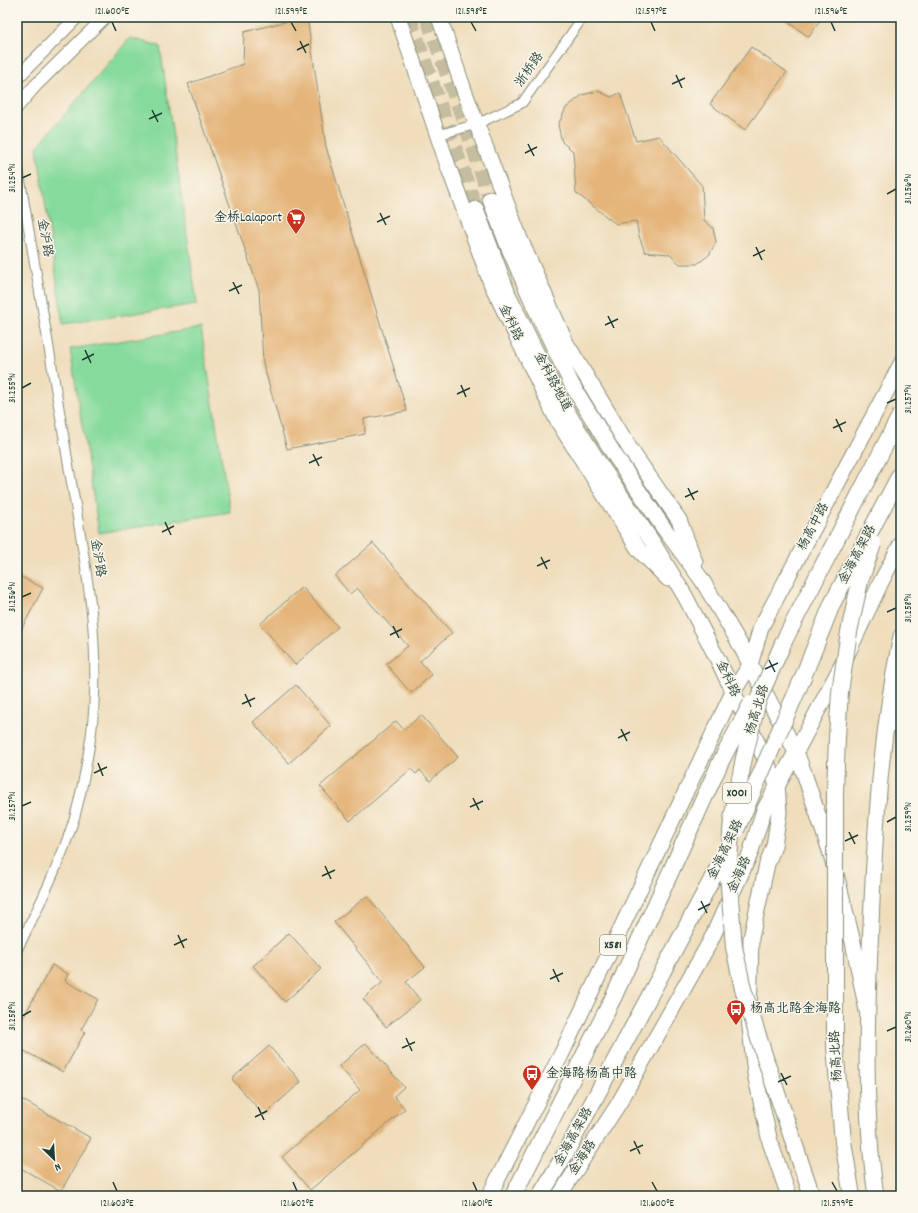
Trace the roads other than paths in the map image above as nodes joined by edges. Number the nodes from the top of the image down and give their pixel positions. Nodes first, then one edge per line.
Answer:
1 (77, 17) edge
2 (105, 17) edge
3 (398, 17) edge
4 (439, 17) edge
5 (583, 17) edge
6 (17, 78) edge
7 (17, 107) edge
8 (477, 124) junction
9 (438, 134) junction
10 (17, 161) edge
11 (490, 199) tunnel mouth
12 (476, 209) tunnel mouth
13 (901, 364) edge
14 (901, 414) edge
15 (901, 473) edge
16 (901, 481) edge
17 (663, 527) joint
18 (653, 543) joint
19 (901, 544) edge
20 (702, 580) junction
21 (685, 596) junction
22 (901, 636) edge
23 (785, 639) junction
24 (750, 664) junction
25 (733, 692) junction
26 (886, 724) junction
27 (901, 729) edge
28 (796, 752) junction
29 (777, 784) junction
30 (17, 950) edge
31 (867, 1011) junction
32 (489, 1196) edge
33 (513, 1196) edge
34 (540, 1196) edge
35 (559, 1196) edge
36 (789, 1196) edge
37 (812, 1196) edge
38 (852, 1196) edge
39 (876, 1196) edge

1 - 6 street
2 - 7 street
3 - 9 main road, 金科路
4 - 8 main road, 金科路
5 - 8 street, 浙桥路
8 - 9 street, 浙桥路
8 - 20 main road, 金科路
9 - 21 main road, 金科路
10 - 30 street, 金沪路
11 - 17 main road, 金科路地道
12 - 18 main road, 金科路地道
13 - 24 main road, 杨高中路
14 - 23 highway, 杨高北路 / X001, bridge
15 - 34 highway, 金海高架路, bridge
16 - 38 highway, 杨高北路, bridge
17 - 20 main road, 金科路
18 - 21 main road, 金科路
19 - 28 main road, 金海路
20 - 24 main road, 金科路
21 - 25 main road, 金科路
22 - 26 main road
23 - 33 highway, 金海高架路, bridge
23 - 37 highway, 杨高北路 / X001, bridge
24 - 25 main road, 杨高中路
24 - 28 main road, 金科路
25 - 29 main road, 金科路
25 - 32 main road, X581
26 - 27 street
26 - 31 main road
28 - 29 main road, 金海路
28 - 31 main road
29 - 35 main road, 金海路
29 - 36 main road
31 - 39 main road

